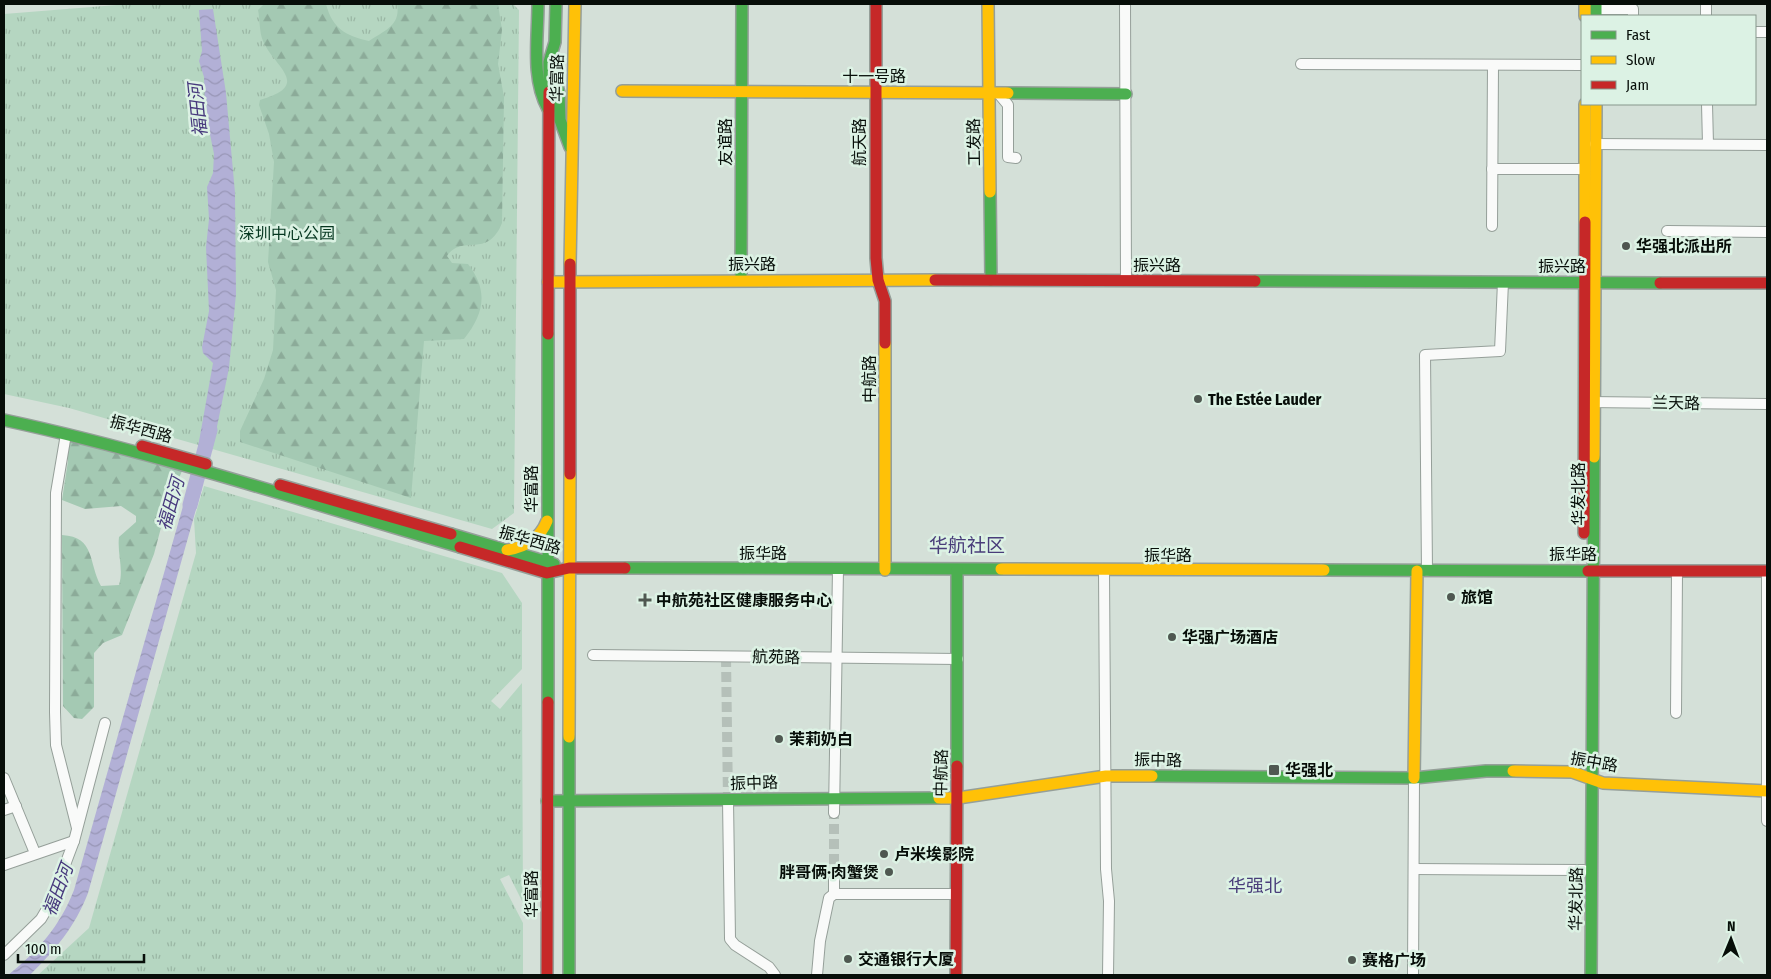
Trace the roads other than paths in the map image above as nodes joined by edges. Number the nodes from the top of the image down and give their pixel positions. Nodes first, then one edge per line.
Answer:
1 (538, 4) edge
2 (545, 4) edge
3 (556, 4) edge
4 (575, 4) edge
5 (742, 4) edge
6 (876, 4) edge
7 (988, 4) edge
8 (1125, 4) edge
9 (1596, 10) edge
10 (1633, 15) edge
11 (549, 62) junction
12 (1301, 64) dead end
13 (1494, 65) junction
14 (1581, 65) edge
15 (622, 91) dead end
16 (741, 92) junction
17 (875, 93) junction
18 (994, 93) junction
19 (1126, 94) junction
20 (1585, 105) edge
21 (1596, 105) edge
22 (1707, 105) edge
23 (548, 109) junction
24 (1595, 144) junction
25 (1708, 144) junction
26 (1767, 145) edge
27 (572, 152) junction
28 (1016, 158) dead end
29 (1492, 169) junction
30 (1585, 169) junction
31 (1492, 226) dead end
32 (1667, 231) dead end
33 (1767, 232) edge
34 (741, 280) junction
35 (878, 280) junction
36 (991, 280) junction
37 (1126, 281) junction
38 (548, 282) junction
39 (570, 282) junction
40 (1503, 282) junction
41 (1590, 283) junction
42 (1767, 283) edge
43 (1589, 402) junction
44 (1767, 404) edge
45 (4, 410) edge
46 (4, 420) edge
47 (66, 434) junction
48 (174, 460) junction
49 (223, 473) junction
50 (547, 518) junction
51 (504, 550) junction
52 (547, 568) junction
53 (569, 568) junction
54 (838, 569) junction
55 (886, 570) junction
56 (957, 570) junction
57 (1104, 570) junction
58 (1422, 570) junction
59 (1589, 570) junction
60 (1677, 572) junction
61 (1767, 572) edge
62 (594, 655) dead end
63 (837, 658) junction
64 (958, 659) junction
65 (1676, 713) dead end
66 (106, 723) dead end
67 (1106, 776) junction
68 (4, 778) edge
69 (1414, 778) junction
70 (1588, 778) junction
71 (1767, 791) edge
72 (835, 797) junction
73 (958, 798) junction
74 (728, 800) junction
75 (547, 801) junction
76 (569, 801) junction
77 (16, 806) junction
78 (4, 810) edge
79 (834, 813) tunnel mouth
80 (1767, 821) edge
81 (77, 828) junction
82 (74, 841) junction
83 (35, 854) junction
84 (4, 865) edge
85 (1414, 869) junction
86 (1584, 870) junction
87 (834, 879) tunnel mouth
88 (834, 894) junction
89 (956, 894) junction
90 (4, 955) edge
91 (547, 975) edge
92 (569, 975) edge
93 (775, 975) edge
94 (816, 975) edge
95 (956, 975) edge
96 (1108, 975) edge
97 (1413, 975) edge
98 (1584, 975) edge
99 (1591, 975) edge

1 - 23 main road
2 - 11 main road, 华富路
3 - 11 main road, 华富路
4 - 27 main road, 华富路
5 - 16 main road, 友谊路
6 - 17 main road, 航天路
7 - 18 main road, 工发路
8 - 19 street
9 - 10 street
11 - 23 main road, 华富路
11 - 27 main road, 华富路
12 - 13 street
13 - 14 street
13 - 29 street
15 - 16 main road, 十一号路
16 - 17 main road, 十一号路
16 - 34 main road, 友谊路
17 - 18 main road, 十一号路
17 - 35 main road, 航天路
18 - 19 main road, 十一号路
18 - 28 street
18 - 36 main road, 工发路
19 - 37 street
20 - 30 main road, 华发北路
21 - 24 main road, 华发北路
22 - 25 street
23 - 38 main road, 华富路
24 - 25 street
24 - 41 main road, 华发北路
25 - 26 street
27 - 39 main road, 华富路
29 - 30 street
29 - 31 street
30 - 41 main road, 华发北路
32 - 33 street
34 - 35 main road, 振兴路
34 - 39 main road, 振兴路
35 - 36 main road, 振兴路
35 - 55 main road, 中航路
36 - 37 main road, 振兴路
37 - 40 main road, 振兴路
38 - 39 main road, 振兴路
38 - 50 main road, 华富路
39 - 53 main road, 华富路
40 - 41 main road, 振兴路
40 - 58 street
41 - 42 main road, 振兴路
41 - 43 main road, 华发北路
43 - 44 street, 兰天路
43 - 59 main road, 华发北路
45 - 48 main road, 振华西路
46 - 47 main road, 振华西路
47 - 48 main road, 振华西路
47 - 81 street
48 - 49 main road, 振华西路
49 - 51 main road, 振华西路
49 - 52 main road, 振华西路
50 - 51 main road
50 - 52 main road, 华富路
51 - 52 main road, 振华西路
52 - 53 main road, 振华西路
52 - 75 main road, 华富路
53 - 54 main road, 振华路
53 - 76 main road, 华富路
54 - 55 main road, 振华路
54 - 63 street
55 - 56 main road, 振华路
56 - 57 main road, 振华路
56 - 64 main road, 中航路
57 - 58 main road, 振华路
57 - 67 street
58 - 59 main road, 振华路
58 - 69 main road
59 - 60 main road, 振华路
59 - 70 main road, 华发北路
60 - 61 main road, 振华路
60 - 65 street
61 - 71 street
62 - 63 street, 航苑路
63 - 64 street, 航苑路
63 - 72 street
64 - 73 main road, 中航路
66 - 81 street
67 - 69 main road, 振中路
67 - 73 main road, 振中路
67 - 96 street
68 - 77 street
69 - 70 main road, 振中路
69 - 85 street
70 - 71 main road, 振中路
70 - 86 main road, 华发北路
70 - 99 main road, 华发北路
71 - 80 street
72 - 73 main road, 振中路
72 - 74 main road, 振中路
72 - 79 street
73 - 89 main road, 中航路
74 - 76 main road, 振中路
74 - 93 street
75 - 76 main road, 振中路
75 - 91 main road, 华富路
76 - 92 main road, 华富路
77 - 78 street
77 - 83 street
81 - 82 street
82 - 83 street
82 - 90 street
83 - 84 street
85 - 86 street
85 - 97 street
86 - 98 main road, 华发北路
87 - 88 street
88 - 89 street
88 - 94 street
89 - 95 main road, 中航路

